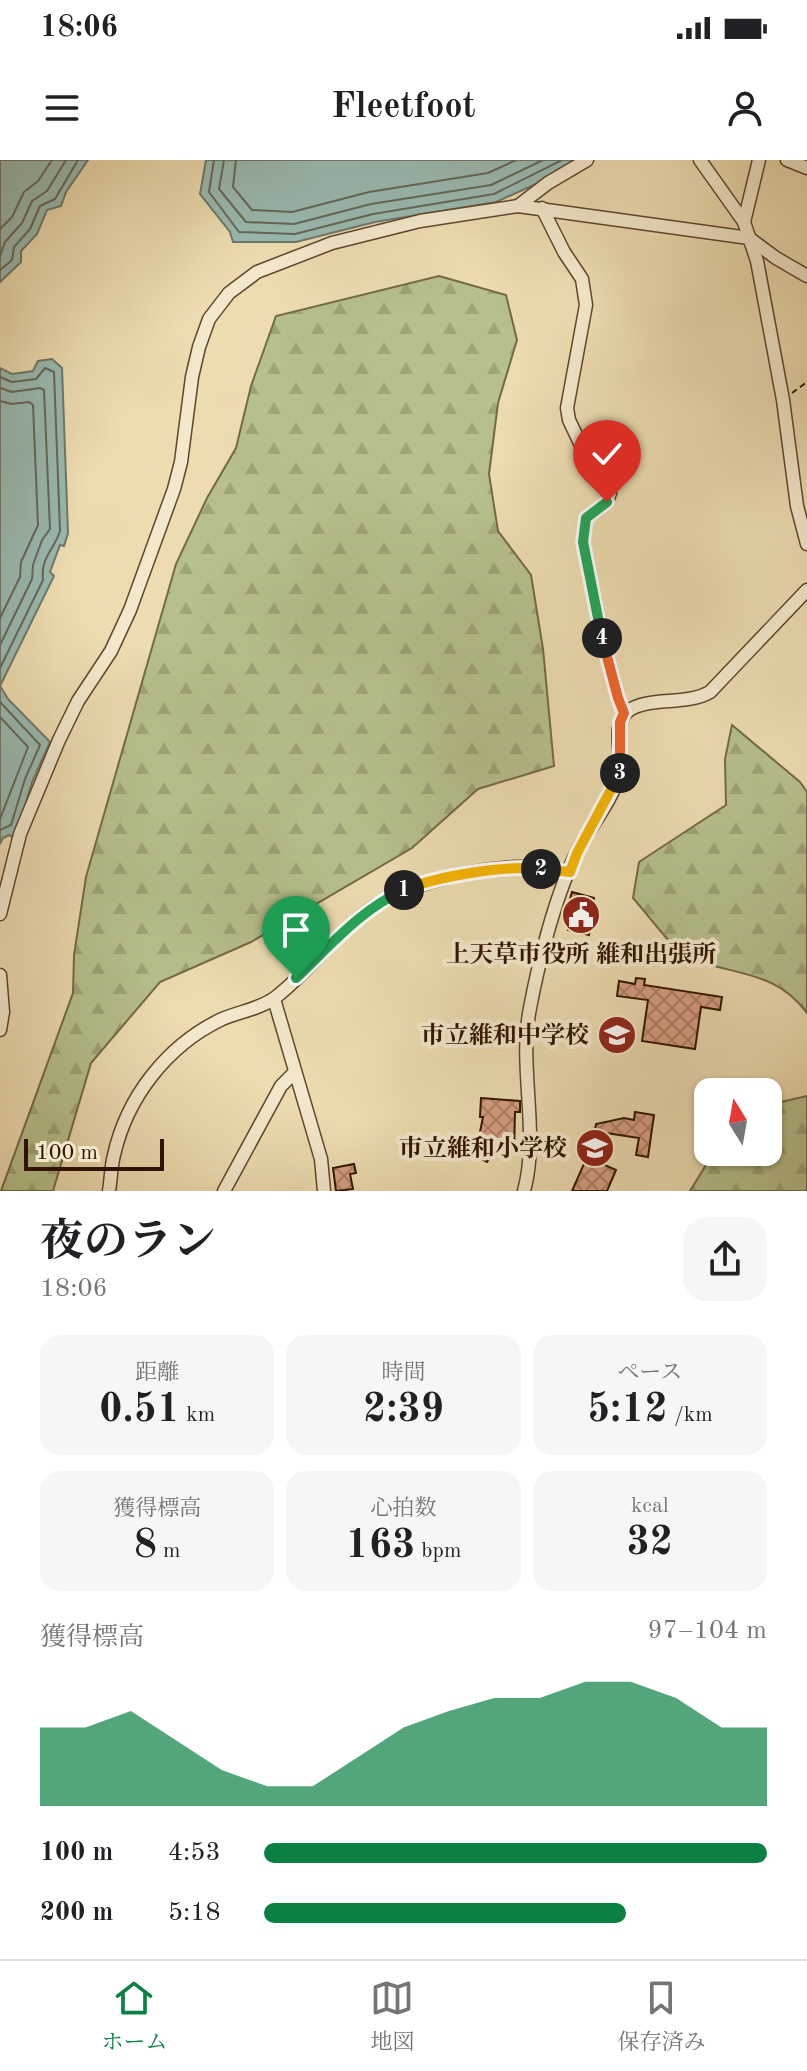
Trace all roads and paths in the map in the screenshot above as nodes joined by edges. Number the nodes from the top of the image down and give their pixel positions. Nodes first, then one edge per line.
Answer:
1 (587, 160) edge
2 (700, 160) edge
3 (759, 160) edge
4 (787, 160) edge
5 (807, 168) edge
6 (518, 206) junction
7 (542, 208) junction
8 (744, 222) junction
9 (749, 238) junction
10 (807, 276) edge
11 (807, 382) edge
12 (783, 400) junction
13 (807, 544) edge
14 (807, 590) edge
15 (624, 713) junction
16 (570, 872) junction
17 (0, 914) edge
18 (0, 975) edge
19 (274, 999) junction
20 (0, 1030) edge
21 (295, 1072) junction
22 (112, 1190) edge
23 (224, 1191) edge
24 (324, 1191) edge
25 (524, 1191) edge

1 - 6 street
2 - 8 street
3 - 8 street
4 - 5 street
6 - 7 street
6 - 17 street
7 - 9 street
7 - 15 street
8 - 9 street
9 - 10 street
9 - 12 street
11 - 12 path
12 - 13 street
14 - 15 street
15 - 16 street
16 - 19 street
16 - 25 street
18 - 20 street
19 - 21 street
19 - 22 street
21 - 23 street
21 - 24 street

